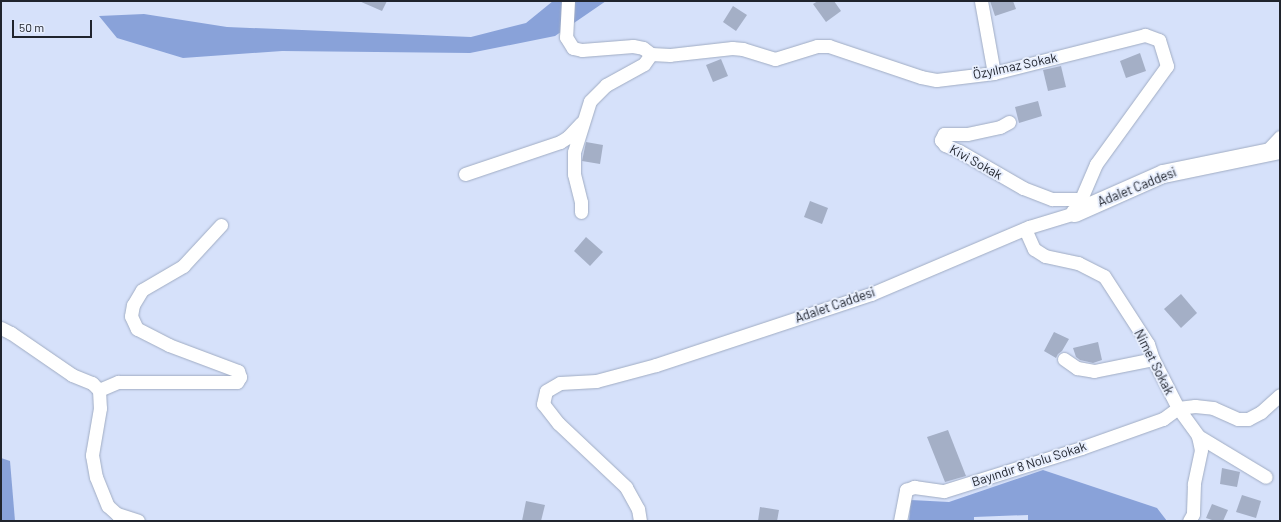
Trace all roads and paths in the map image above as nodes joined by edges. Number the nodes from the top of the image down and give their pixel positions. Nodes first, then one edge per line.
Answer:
1 (568, 1) edge
2 (981, 1) edge
3 (651, 54) junction
4 (994, 73) junction
5 (582, 122) junction
6 (1008, 122) dead end
7 (1280, 136) edge
8 (1272, 151) edge
9 (465, 174) dead end
10 (1079, 206) junction
11 (581, 212) dead end
12 (221, 225) dead end
13 (1024, 229) junction
14 (1, 328) edge
15 (1153, 359) junction
16 (1064, 360) dead end
17 (99, 390) junction
18 (1280, 395) edge
19 (1178, 408) junction
20 (1198, 436) junction
21 (1266, 477) dead end
22 (138, 521) edge
23 (640, 521) edge
24 (900, 521) edge
25 (1189, 521) edge

1 - 3 street
2 - 4 street
3 - 4 street, Özyılmaz Sokak
3 - 5 street
4 - 10 street, Özyılmaz Sokak
5 - 9 street
5 - 11 street
6 - 10 street, Kivi Sokak
7 - 8 street
8 - 10 street, Adalet Caddesi
10 - 13 street, Adalet Caddesi
12 - 17 street
13 - 15 street, Nimet Sokak
13 - 23 street, Adalet Caddesi
14 - 17 street
15 - 16 street
15 - 19 street, Nimet Sokak
17 - 22 street
18 - 19 street
19 - 20 street, Nimet Sokak
19 - 24 street, Bayındır 8 Nolu Sokak
20 - 21 street
20 - 25 street

